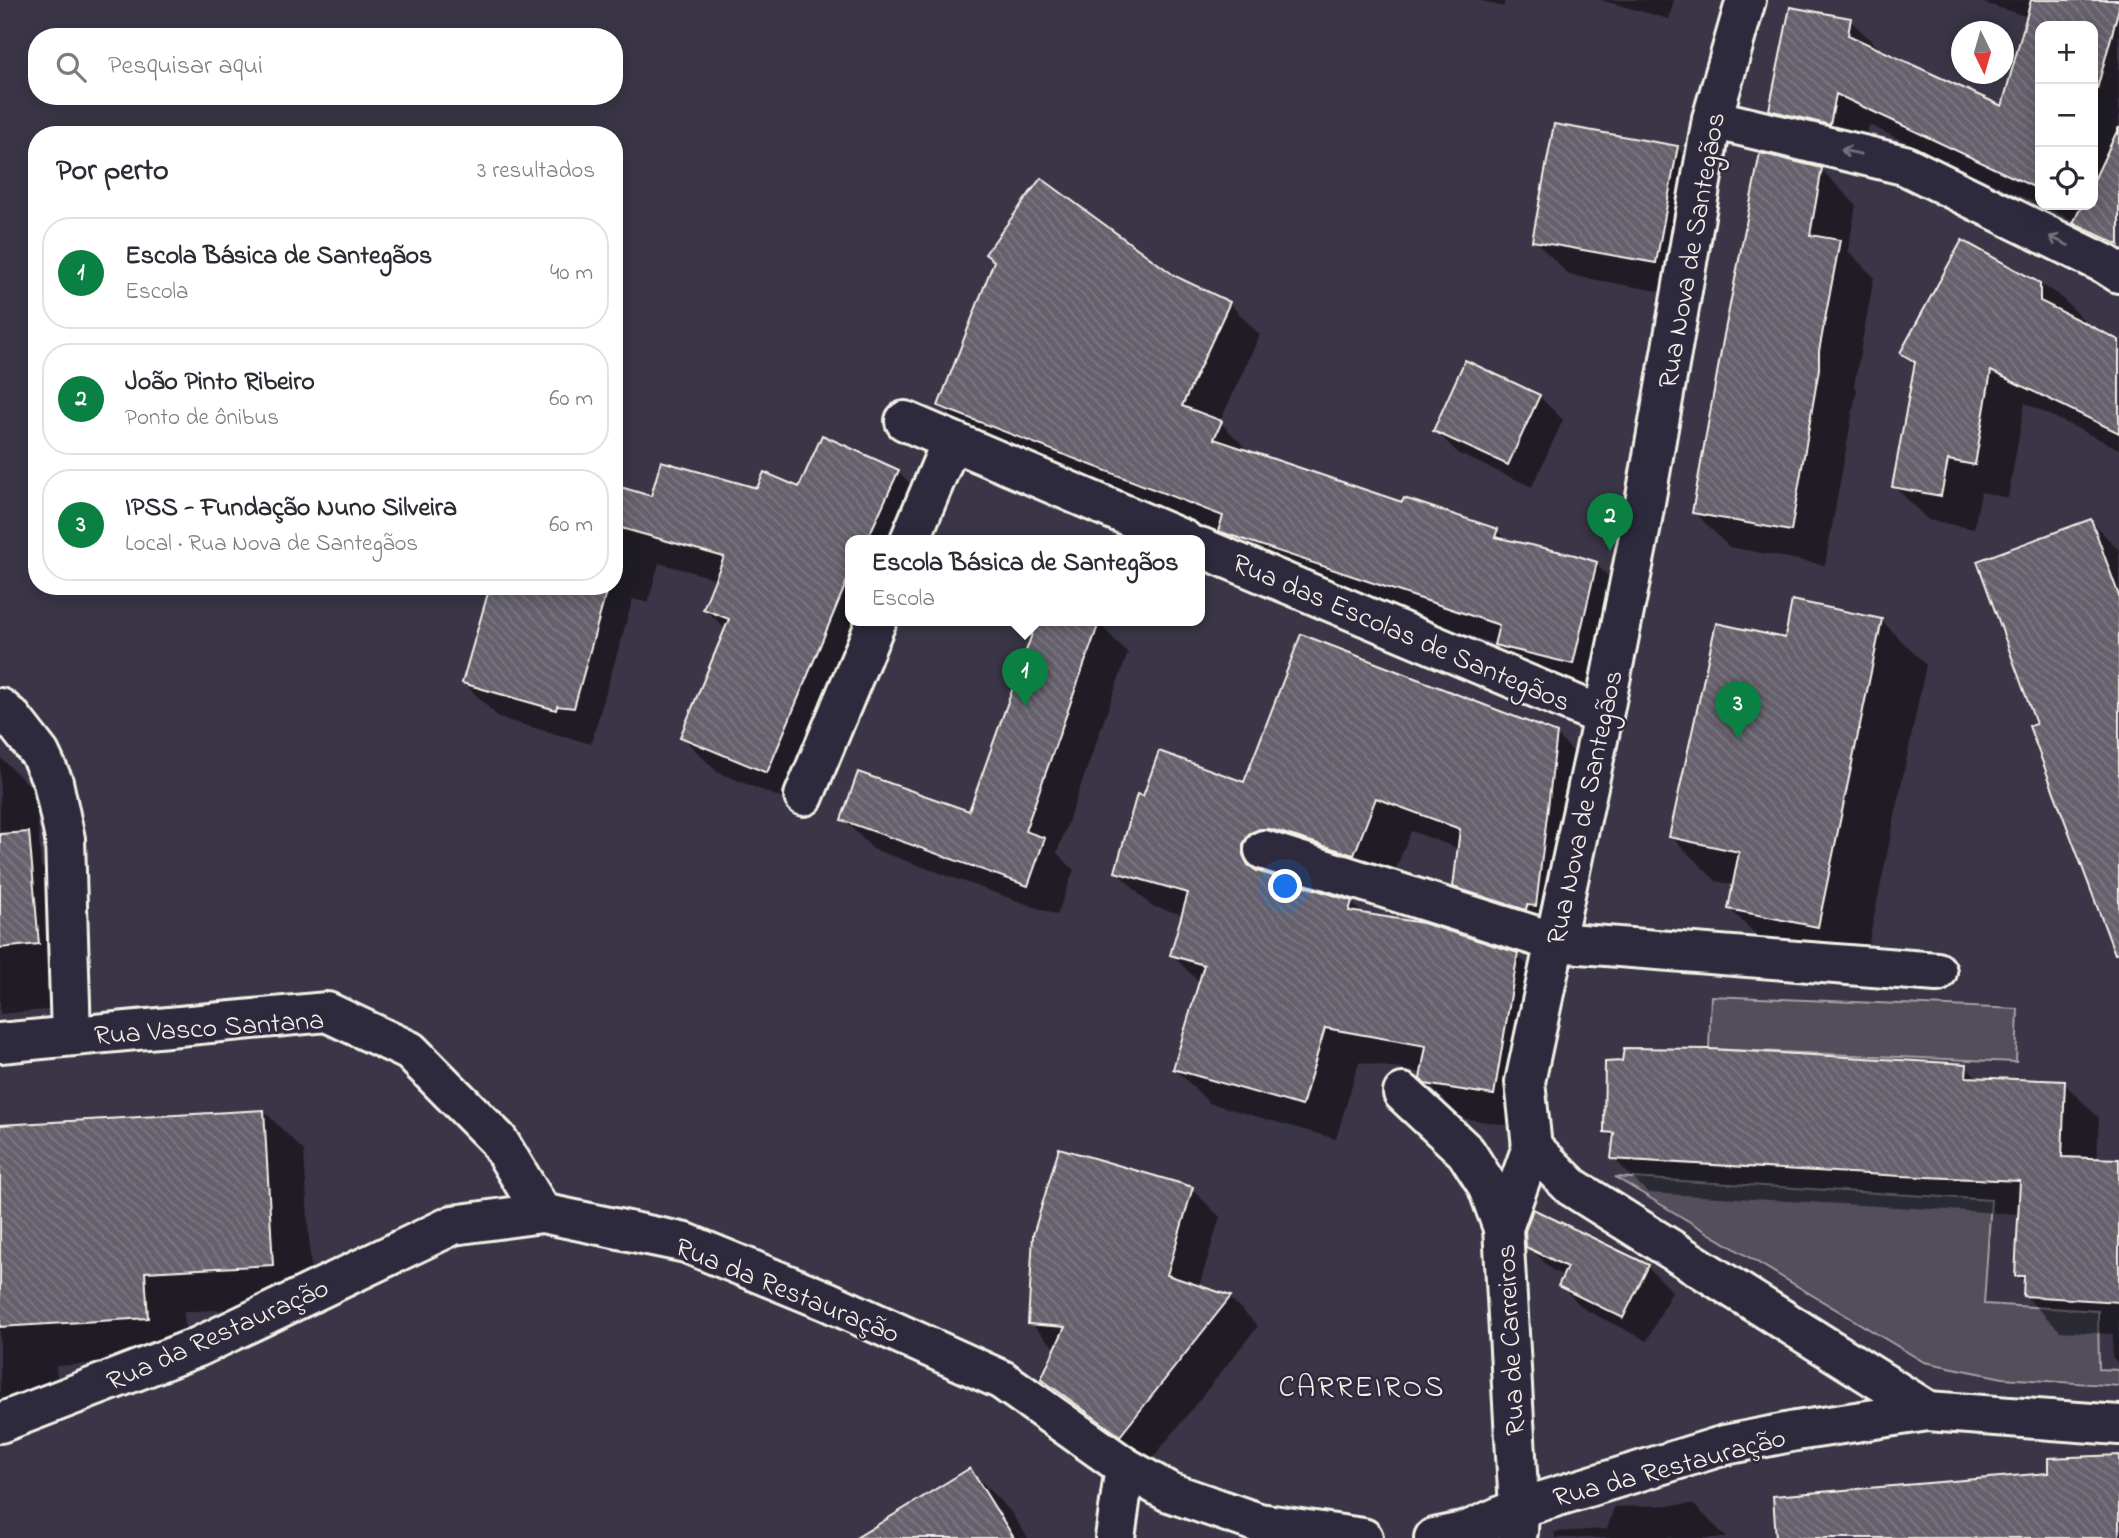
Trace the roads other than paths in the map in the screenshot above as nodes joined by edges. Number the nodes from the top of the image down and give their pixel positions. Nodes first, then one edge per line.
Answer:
1 (1746, 0) edge
2 (1712, 119) junction
3 (2119, 273) edge
4 (905, 421) dead end
5 (951, 442) junction
6 (913, 535) edge
7 (1172, 535) edge
8 (1205, 549) edge
9 (875, 626) edge
10 (0, 708) edge
11 (1603, 716) junction
12 (804, 796) dead end
13 (1264, 850) dead end
14 (1555, 942) junction
15 (1937, 972) dead end
16 (71, 1036) junction
17 (0, 1043) edge
18 (1403, 1093) dead end
19 (1532, 1147) junction
20 (542, 1213) junction
21 (1503, 1228) junction
22 (1928, 1411) junction
23 (0, 1423) edge
24 (2119, 1425) edge
25 (1125, 1467) junction
26 (1518, 1523) edge
27 (1115, 1538) edge
28 (1363, 1538) edge
29 (1434, 1538) edge

1 - 2 street, Rua Nova de Santegãos
3 -> 2 street
2 - 11 street, Rua Nova de Santegãos
4 - 5 street
5 - 6 street
5 - 7 street
8 - 11 street, Rua das Escolas de Santegãos
9 - 12 street
10 - 16 street
11 - 14 street, Rua Nova de Santegãos
13 - 14 street
14 - 15 street
14 - 19 street, Rua Nova de Santegãos
16 - 17 street, Rua Vasco Santana
16 - 20 street, Rua Vasco Santana
18 - 21 street
19 - 21 street, Rua de Carreiros
19 - 22 street
20 - 23 street, Rua da Restauração
20 - 25 street, Rua da Restauração
21 - 26 street, Rua de Carreiros
22 - 24 street, Rua da Restauração
22 - 26 street, Rua da Restauração
25 - 27 street
25 - 28 street, Rua da Restauração
26 - 29 street, Rua da Restauração

